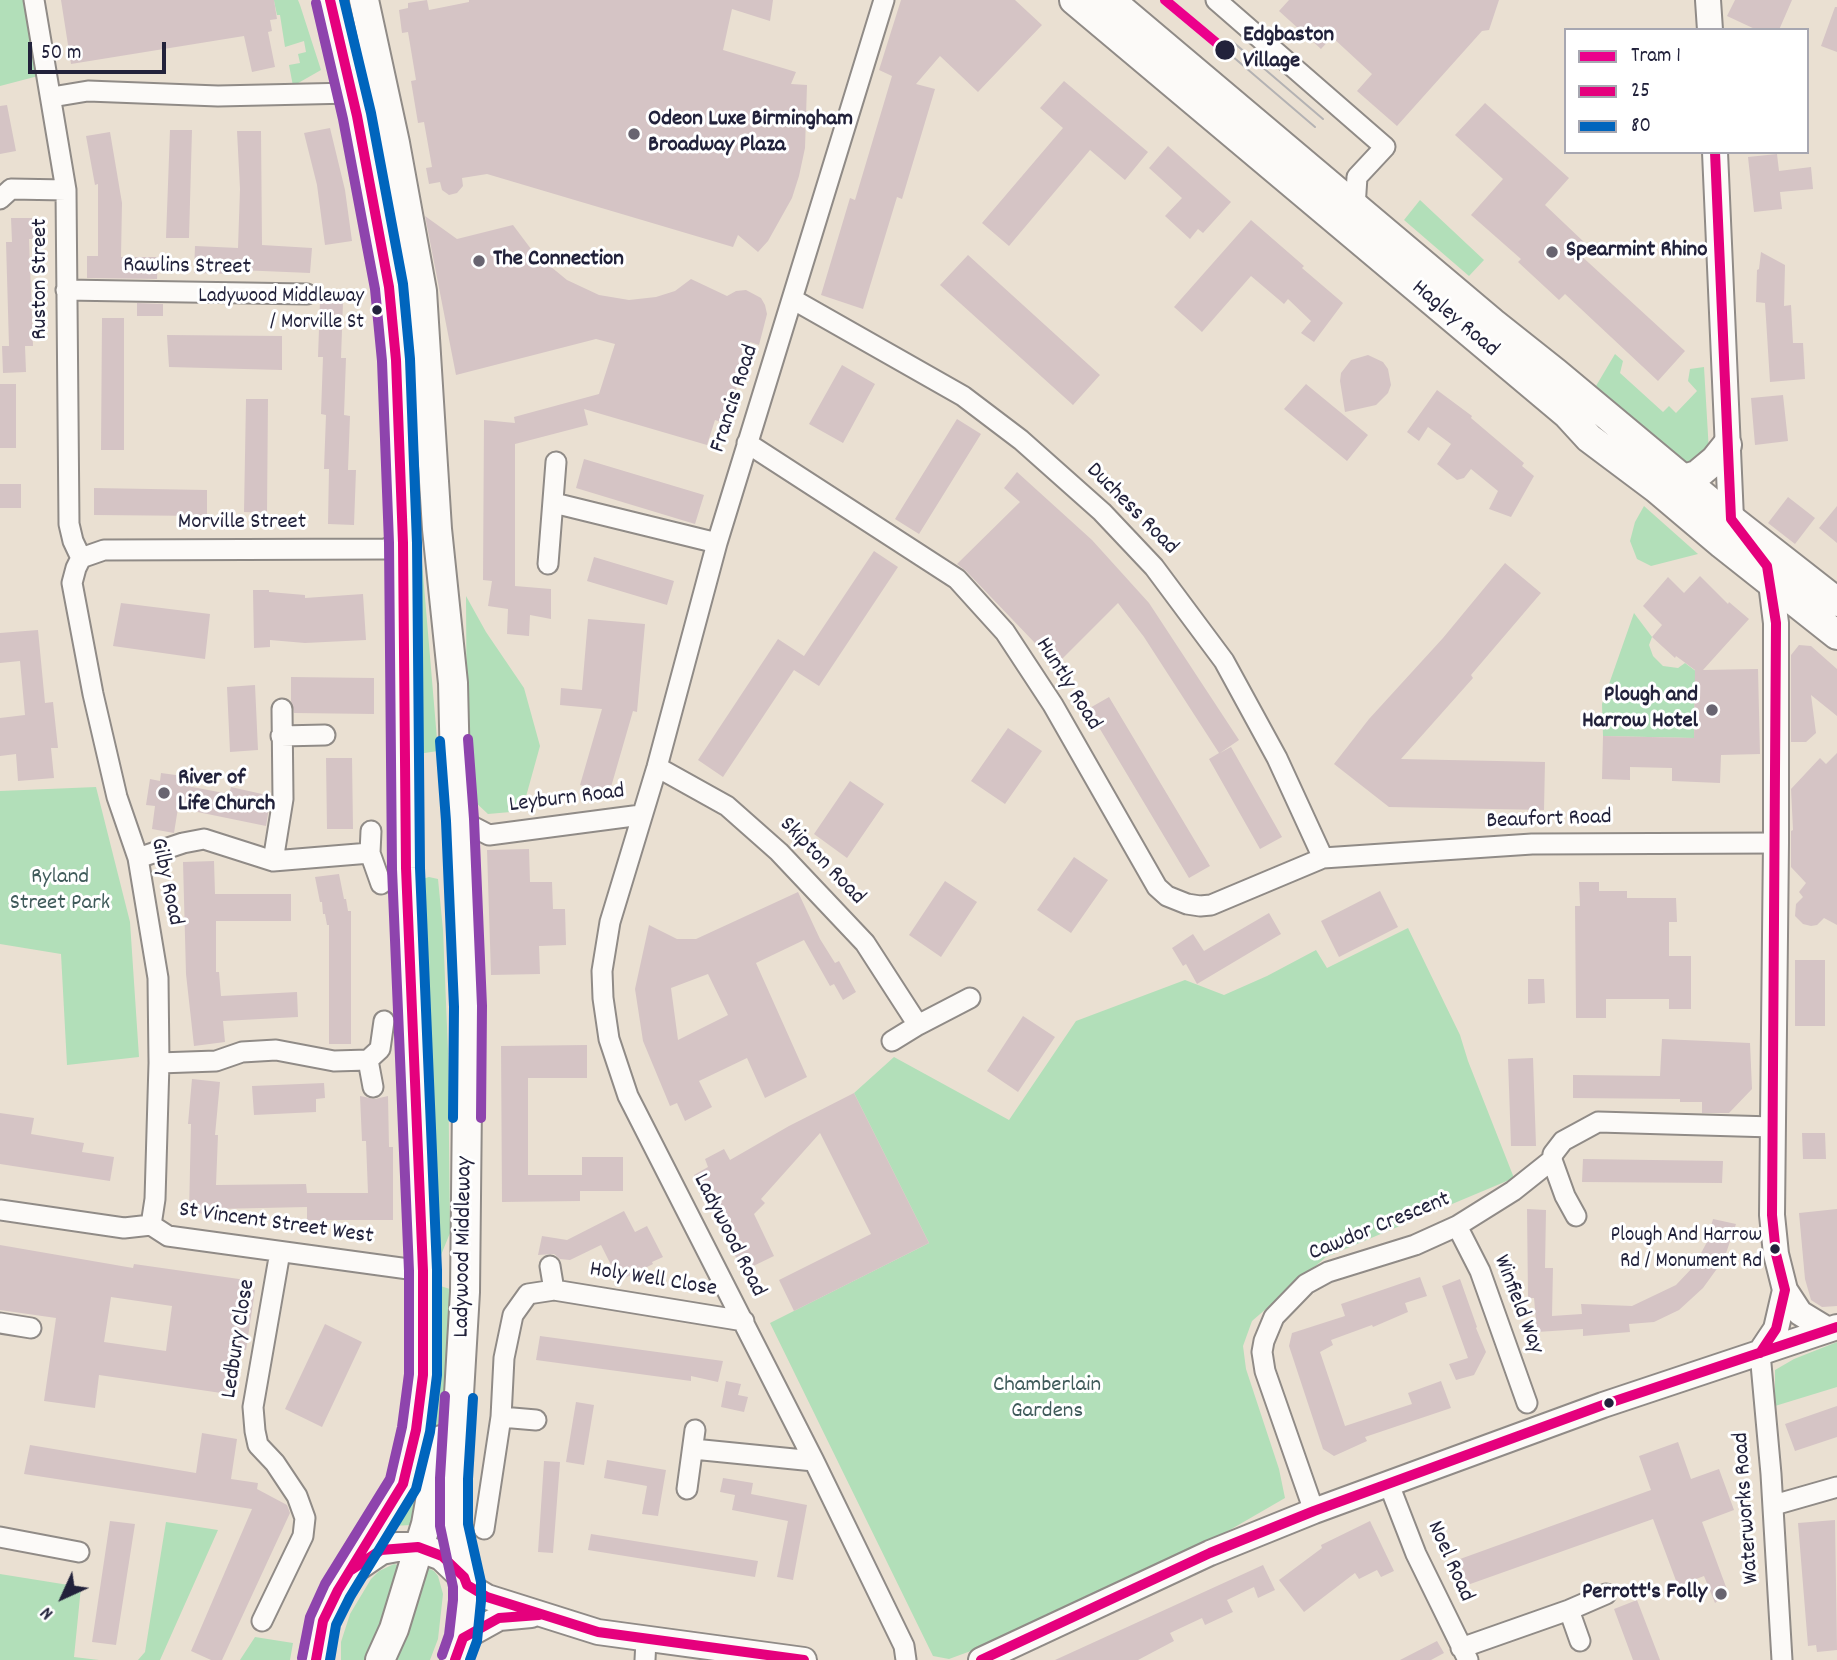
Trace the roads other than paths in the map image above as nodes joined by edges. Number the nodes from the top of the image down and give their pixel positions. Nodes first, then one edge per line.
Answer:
1 (34, 0) edge
2 (330, 0) edge
3 (364, 0) edge
4 (884, 0) edge
5 (1073, 0) edge
6 (1110, 0) edge
7 (1216, 0) edge
8 (1708, 0) edge
9 (1710, 28) edge
10 (383, 88) junction
11 (352, 93) junction
12 (52, 97) junction
13 (1715, 154) edge
14 (1357, 177) junction
15 (1326, 182) junction
16 (66, 190) junction
17 (0, 199) edge
18 (1355, 207) junction
19 (66, 290) junction
20 (307, 294) dead end
21 (794, 300) junction
22 (747, 443) junction
23 (1727, 445) junction
24 (556, 462) dead end
25 (1684, 479) junction
26 (554, 503) junction
27 (1731, 519) junction
28 (403, 542) junction
29 (718, 543) junction
30 (81, 558) junction
31 (548, 564) dead end
32 (1774, 570) junction
33 (1837, 602) edge
34 (1837, 635) edge
35 (282, 709) dead end
36 (325, 735) dead end
37 (281, 736) junction
38 (657, 767) junction
39 (641, 815) junction
40 (460, 820) junction
41 (371, 831) dead end
42 (1776, 843) junction
43 (370, 853) junction
44 (138, 858) junction
45 (1323, 858) junction
46 (272, 862) junction
47 (381, 884) dead end
48 (970, 998) dead end
49 (384, 1021) dead end
50 (918, 1025) junction
51 (892, 1041) dead end
52 (368, 1060) junction
53 (159, 1063) junction
54 (373, 1087) dead end
55 (1773, 1127) junction
56 (1552, 1160) junction
57 (0, 1210) edge
58 (1576, 1216) dead end
59 (151, 1225) junction
60 (1457, 1226) junction
61 (280, 1252) junction
62 (466, 1266) junction
63 (551, 1266) dead end
64 (424, 1271) junction
65 (554, 1290) junction
66 (1785, 1290) junction
67 (464, 1320) junction
68 (744, 1321) junction
69 (0, 1323) edge
70 (31, 1328) dead end
71 (1832, 1329) edge
72 (1760, 1353) junction
73 (1527, 1403) dead end
74 (501, 1417) junction
75 (536, 1420) dead end
76 (814, 1461) junction
77 (1388, 1482) junction
78 (1837, 1487) edge
79 (687, 1489) dead end
80 (1774, 1506) junction
81 (1314, 1511) junction
82 (484, 1529) dead end
83 (0, 1537) edge
84 (418, 1547) junction
85 (79, 1552) dead end
86 (351, 1570) junction
87 (465, 1581) junction
88 (1606, 1594) dead end
89 (1569, 1610) junction
90 (538, 1615) junction
91 (262, 1621) dead end
92 (1580, 1641) dead end
93 (459, 1649) edge
94 (646, 1650) edge
95 (1464, 1654) edge
96 (316, 1660) edge
97 (380, 1660) edge
98 (804, 1660) edge
99 (906, 1660) edge
100 (981, 1660) edge
101 (1782, 1660) edge

1 - 12 street, Ruston Street
2 - 11 highway, Ladywood Middleway
3 - 10 highway, Ladywood Middleway
4 - 21 street, Francis Road
5 - 32 highway, Hagley Road
6 - 15 highway, Hagley Road
7 - 14 street
8 - 9 main road
10 - 11 highway
10 - 40 highway, Ladywood Middleway
11 - 12 street
11 - 28 highway, Ladywood Middleway
12 - 16 street, Ruston Street
13 - 23 main road
14 - 15 street
14 - 18 street
15 - 18 highway, Hagley Road
16 - 17 street
16 - 19 street, Ruston Street
18 - 25 highway, Hagley Road
19 - 20 street, Rawlins Street
19 - 30 street, Ruston Street
21 - 22 street, Francis Road
21 - 45 street, Duchess Road
22 - 29 street, Francis Road
22 - 45 street, Huntly Road
23 - 25 highway
23 - 27 main road
24 - 26 street
25 - 27 highway, Hagley Road
26 - 29 street
26 - 31 street
27 - 32 highway, Hagley Road
28 - 30 street, Morville Street
28 - 64 highway, Ladywood Middleway
29 - 38 street, Francis Road
30 - 44 street, Gilby Road
32 - 33 highway, Hagley Road
32 - 34 highway, Hagley Road
32 - 42 main road
35 - 37 street
36 - 37 street
37 - 46 street
38 - 39 street, Francis Road
38 - 50 street, Skipton Road
39 - 40 street, Leyburn Road
39 - 68 street, Ladywood Road
40 - 62 highway, Ladywood Middleway
41 - 43 street
42 - 45 street, Beaufort Road
42 - 55 main road
43 - 46 street
43 - 47 street
44 - 46 street
44 - 53 street, Gilby Road
48 - 50 street
49 - 52 street
50 - 51 street
52 - 53 street
52 - 54 street
53 - 59 street, Gilby Road
55 - 56 street, Cawdor Crescent
55 - 66 main road
56 - 58 street
56 - 60 street, Cawdor Crescent
57 - 59 street, St Vincent Street West
59 - 61 street, St Vincent Street West
60 - 73 street, Winfield Way
60 - 81 street, Cawdor Crescent
61 - 64 street, St Vincent Street West
61 - 91 street, Ledbury Close
62 - 64 highway
62 - 67 highway, Ladywood Middleway
63 - 65 street, Holy Well Close
64 - 86 highway, Ladywood Middleway
65 - 68 street, Holy Well Close
65 - 74 street, Holy Well Close
66 - 71 main road
66 - 72 main road
67 - 84 highway
67 - 87 highway, Ladywood Middleway
68 - 76 street, Ladywood Road
69 - 70 street
71 - 72 main road
72 - 77 main road
72 - 80 street, Waterworks Road
74 - 75 street
74 - 82 street, Holy Well Close
76 - 79 street
76 - 99 street, Ladywood Road
77 - 81 main road
77 - 95 street, Noel Road
78 - 80 street
80 - 101 street, Waterworks Road
81 - 100 main road
83 - 85 street
84 - 86 highway
84 - 87 highway
84 - 97 highway
86 - 96 highway, Ladywood Middleway
87 - 90 main road
87 - 93 highway, Ladywood Middleway
88 - 89 street
89 - 92 street
89 - 95 street
90 - 93 main road
90 - 94 main road
94 - 98 main road

